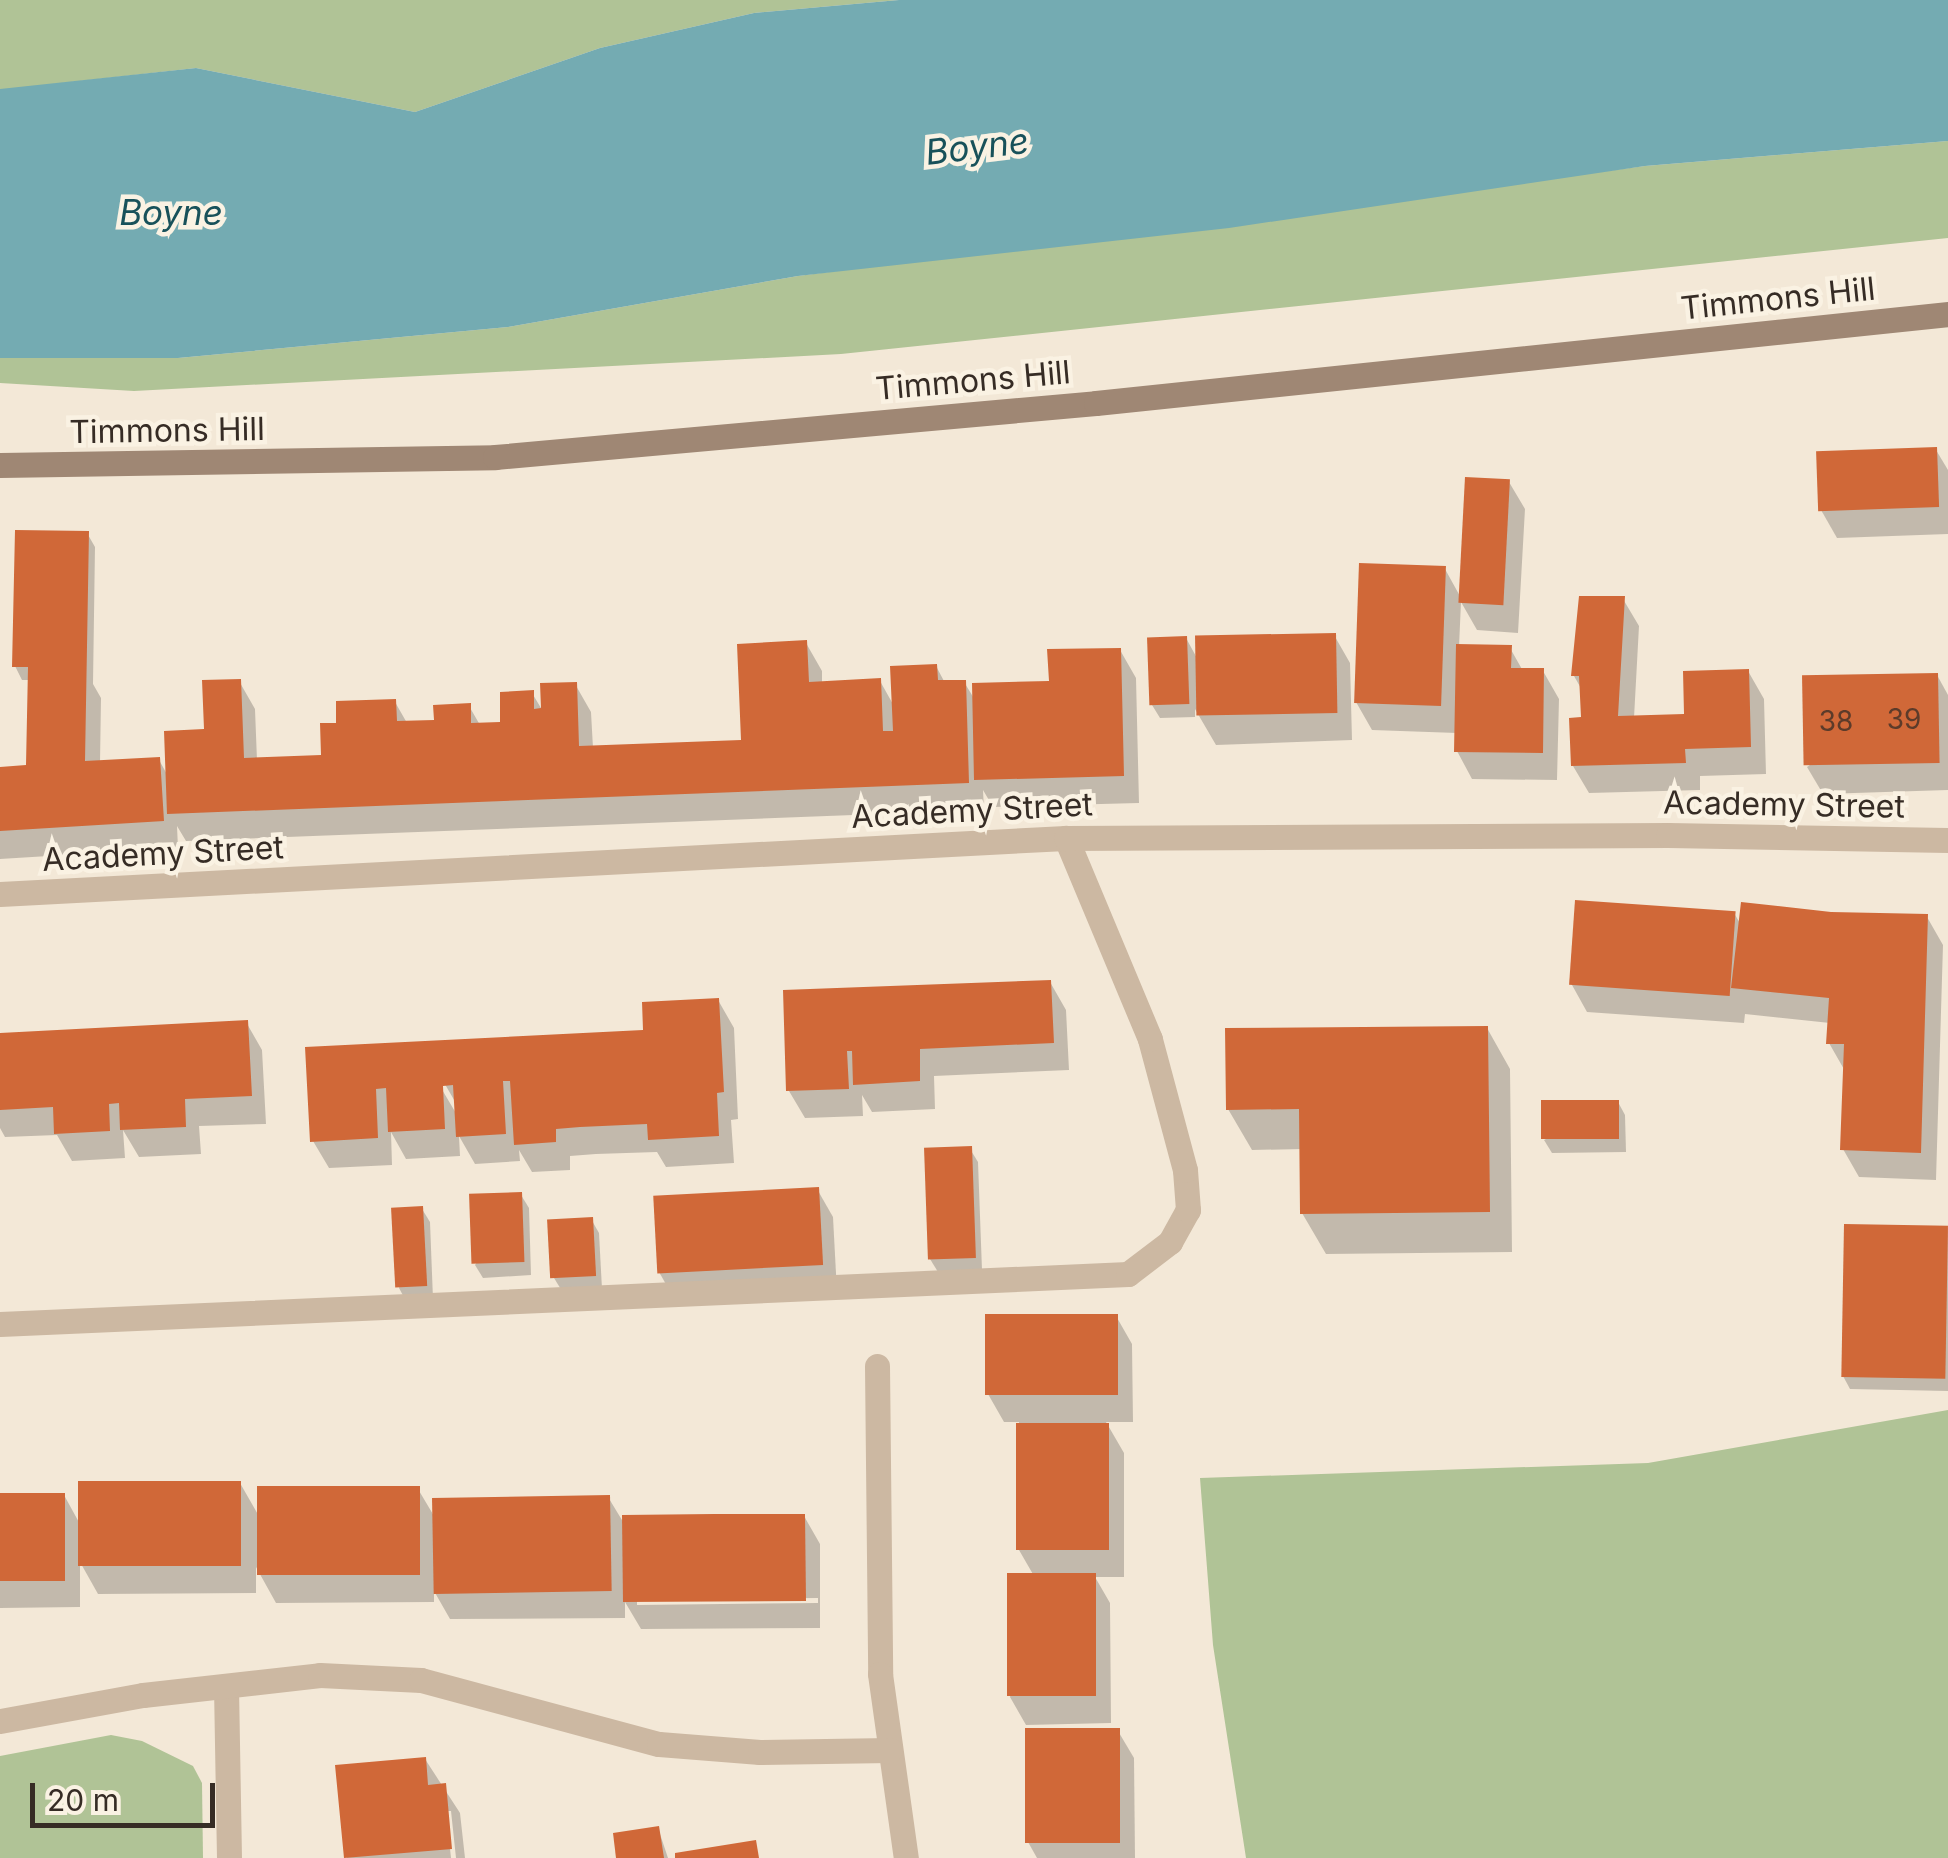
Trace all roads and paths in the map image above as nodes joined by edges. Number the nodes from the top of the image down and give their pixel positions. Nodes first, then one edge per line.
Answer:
1 (1948, 314) edge
2 (0, 465) edge
3 (1066, 838) junction
4 (1948, 840) edge
5 (0, 894) edge
6 (0, 1324) edge
7 (877, 1366) dead end
8 (226, 1686) junction
9 (0, 1721) edge
10 (890, 1750) junction
11 (229, 1858) edge
12 (906, 1858) edge

1 - 2 main road, Timmons Hill
3 - 4 street, Academy Street
3 - 5 street, Academy Street
3 - 6 street
7 - 10 street
8 - 9 street
8 - 10 street
8 - 11 street
10 - 12 street

